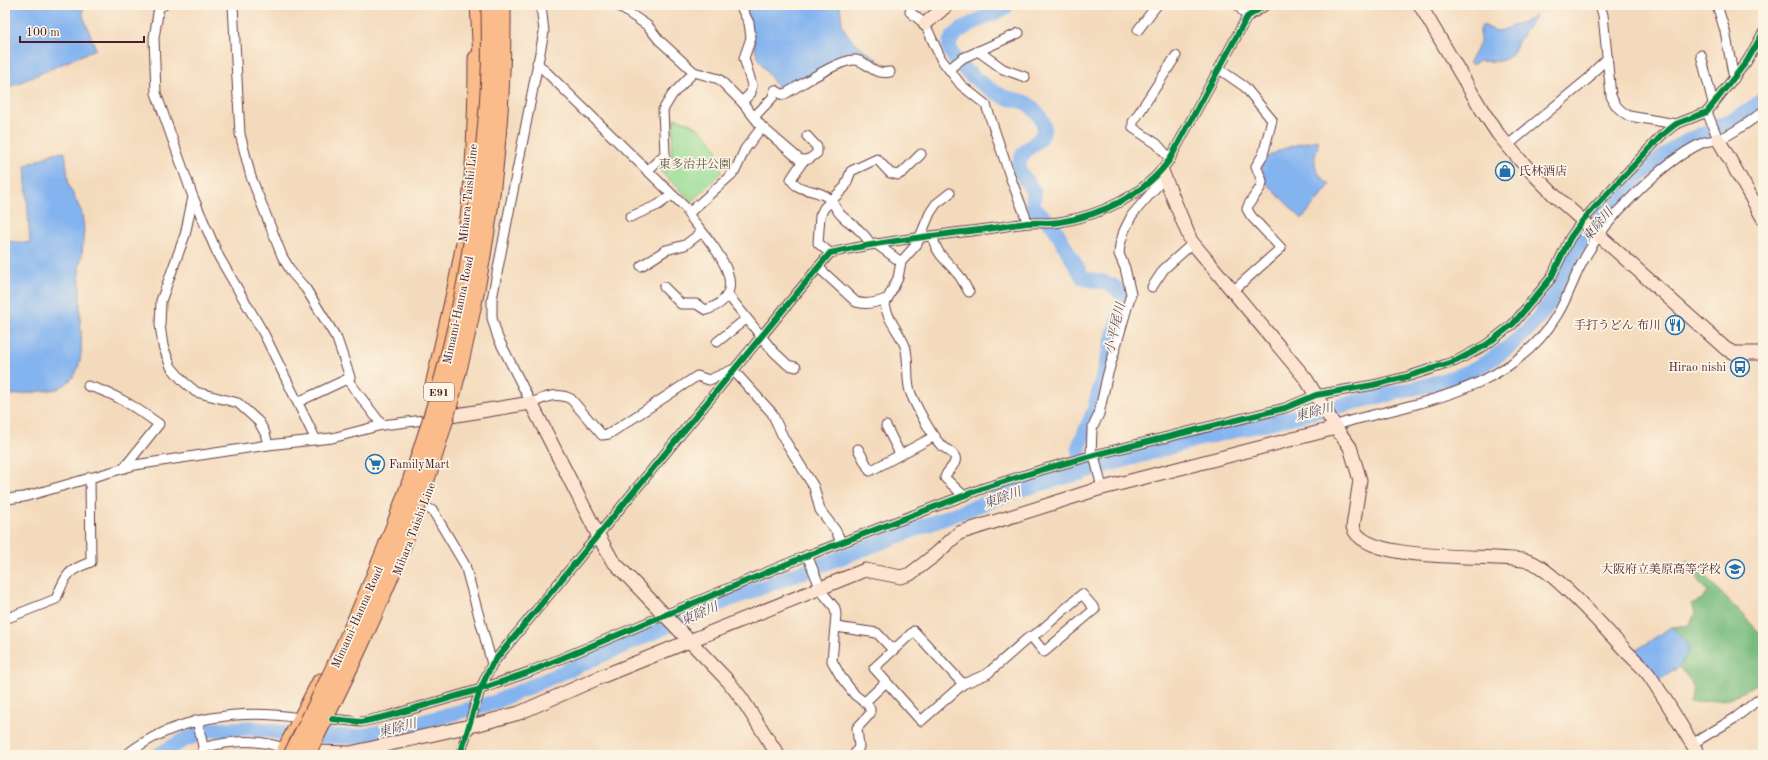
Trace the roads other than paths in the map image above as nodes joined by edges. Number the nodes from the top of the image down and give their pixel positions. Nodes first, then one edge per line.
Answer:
1 (164, 5) edge
2 (233, 5) edge
3 (473, 5) edge
4 (479, 5) edge
5 (490, 5) edge
6 (502, 5) edge
7 (507, 5) edge
8 (511, 5) edge
9 (541, 5) edge
10 (617, 5) edge
11 (740, 5) edge
12 (912, 5) edge
13 (947, 5) edge
14 (1157, 5) edge
15 (1238, 5) edge
16 (1266, 5) edge
17 (1420, 5) edge
18 (1600, 5) edge
19 (1717, 5) edge
20 (1247, 16) junction
21 (925, 24) junction
22 (1138, 30) dead end
23 (1019, 33) dead end
24 (1763, 33) edge
25 (978, 51) junction
26 (1701, 55) dead end
27 (1176, 56) dead end
28 (1608, 58) junction
29 (537, 63) junction
30 (950, 69) junction
31 (1219, 69) junction
32 (694, 72) junction
33 (890, 72) dead end
34 (1024, 77) dead end
35 (1734, 79) junction
36 (742, 102) junction
37 (1713, 104) junction
38 (1763, 112) edge
39 (1708, 114) junction
40 (754, 117) junction
41 (1676, 124) junction
42 (762, 127) junction
43 (807, 136) dead end
44 (1717, 136) junction
45 (1508, 145) junction
46 (921, 154) dead end
47 (1170, 159) junction
48 (803, 161) junction
49 (647, 171) junction
50 (482, 174) junction
51 (1163, 174) junction
52 (950, 193) dead end
53 (672, 195) junction
54 (193, 197) junction
55 (831, 201) junction
56 (690, 212) junction
57 (490, 213) junction
58 (630, 217) dead end
59 (1763, 218) edge
60 (1584, 221) junction
61 (1028, 223) junction
62 (702, 232) junction
63 (1598, 234) junction
64 (933, 236) junction
65 (920, 238) junction
66 (1193, 243) junction
67 (873, 244) junction
68 (830, 254) junction
69 (901, 262) junction
70 (641, 266) dead end
71 (818, 267) junction
72 (664, 287) dead end
73 (1152, 287) dead end
74 (1233, 291) junction
75 (969, 292) dead end
76 (728, 295) junction
77 (886, 300) junction
78 (746, 319) junction
79 (761, 338) junction
80 (717, 342) dead end
81 (1763, 353) edge
82 (796, 367) dead end
83 (733, 370) junction
84 (347, 379) junction
85 (88, 386) dead end
86 (1317, 397) junction
87 (298, 402) junction
88 (531, 403) junction
89 (453, 416) junction
90 (424, 420) junction
91 (382, 425) junction
92 (1334, 425) junction
93 (886, 426) dead end
94 (934, 436) junction
95 (316, 440) junction
96 (268, 445) junction
97 (858, 449) dead end
98 (900, 454) junction
99 (1092, 455) junction
100 (124, 468) junction
101 (90, 477) junction
102 (1102, 488) junction
103 (964, 496) junction
104 (5, 499) edge
105 (424, 506) junction
106 (598, 535) junction
107 (841, 542) junction
108 (807, 555) junction
109 (820, 588) junction
110 (665, 614) junction
111 (5, 619) edge
112 (836, 627) junction
113 (1031, 636) junction
114 (687, 637) junction
115 (893, 650) junction
116 (492, 664) junction
117 (886, 682) junction
118 (963, 684) junction
119 (480, 690) junction
120 (1763, 696) edge
121 (865, 702) junction
122 (197, 720) junction
123 (299, 721) junction
124 (330, 722) junction
125 (470, 723) junction
126 (1696, 750) edge
127 (204, 751) edge
128 (287, 751) edge
129 (314, 753) edge
130 (126, 755) edge
131 (460, 755) edge
132 (778, 755) edge
133 (854, 755) edge

1 - 54 street
2 - 84 street
3 - 90 main road, Mihara Taishi Line
4 - 50 highway, bridge
5 - 50 highway, Mimami-Hanna Road / E91, bridge
6 - 57 highway, Mimami-Hanna Road / E91, bridge
7 - 89 main road, Mihara Taishi Line
8 - 57 highway, bridge
9 - 29 street
10 - 32 street
11 - 36 street
12 - 21 street
13 - 21 street
14 - 22 street
15 - 20 street
16 - 20 street
17 - 45 street
18 - 28 street
19 - 35 street
20 - 31 street
21 - 30 street
23 - 25 street
24 - 35 street
25 - 30 street
25 - 34 street
26 - 37 street
27 - 47 street
28 - 41 street
28 - 45 street
29 - 49 street
29 - 88 street
30 - 61 street
31 - 47 street
31 - 74 street
32 - 36 street
32 - 49 street
33 - 40 street
35 - 37 street
36 - 40 street
37 - 39 street
38 - 44 street
39 - 41 street
39 - 44 street
40 - 42 street
41 - 60 street
42 - 48 street
42 - 56 street
43 - 48 street
44 - 59 street
44 - 63 street
45 - 60 street
46 - 55 street
47 - 51 street
48 - 55 street
49 - 53 street
50 - 128 highway, Mimami-Hanna Road / E91, bridge
51 - 61 street
51 - 66 street
51 - 99 street
52 - 65 street
53 - 56 street
53 - 58 street
54 - 87 street
54 - 96 street
55 - 67 street
55 - 68 street
56 - 62 street
57 - 129 highway, Mimami-Hanna Road / E91, bridge
60 - 63 street
60 - 86 street
61 - 64 street
62 - 70 street
62 - 76 street
63 - 81 street
63 - 92 street
64 - 65 street
64 - 75 street
65 - 67 street
65 - 69 street
66 - 73 street
66 - 74 street
67 - 68 street
67 - 69 street
68 - 71 street
69 - 77 street
71 - 77 street
71 - 79 street
72 - 76 street
74 - 86 street
76 - 78 street
77 - 94 street
78 - 79 street
78 - 80 street
79 - 82 street
79 - 83 street
83 - 88 street
83 - 106 street
83 - 107 street
84 - 87 street
84 - 91 street
85 - 100 street
86 - 92 street
86 - 99 street
87 - 95 street
88 - 89 street
88 - 106 street
89 - 90 street
89 - 105 main road, Mihara Taishi Line
90 - 91 street
90 - 123 main road, Mihara Taishi Line
91 - 95 street
92 - 102 street
92 - 126 street
93 - 98 street
94 - 98 street
94 - 103 street
95 - 96 street
96 - 100 street
97 - 98 street
99 - 102 street
99 - 103 street
100 - 101 street
101 - 104 street
101 - 111 street
102 - 109 street
103 - 107 street
105 - 116 street
105 - 124 main road, Mihara Taishi Line
106 - 110 street
106 - 116 street
107 - 108 street
108 - 109 street
108 - 110 street
109 - 112 street
109 - 114 street
110 - 114 street
110 - 119 street
112 - 115 street
112 - 121 street
113 - 113 street
113 - 118 street
114 - 125 street
114 - 132 street
115 - 117 street
115 - 118 street
116 - 119 street
117 - 118 street
117 - 121 street
119 - 124 street
119 - 125 street
120 - 126 street
121 - 133 street
122 - 123 street
122 - 127 street
122 - 130 street
123 - 128 main road, Mihara Taishi Line
124 - 129 main road, Mihara Taishi Line
125 - 129 street
125 - 131 street
127 - 128 street

